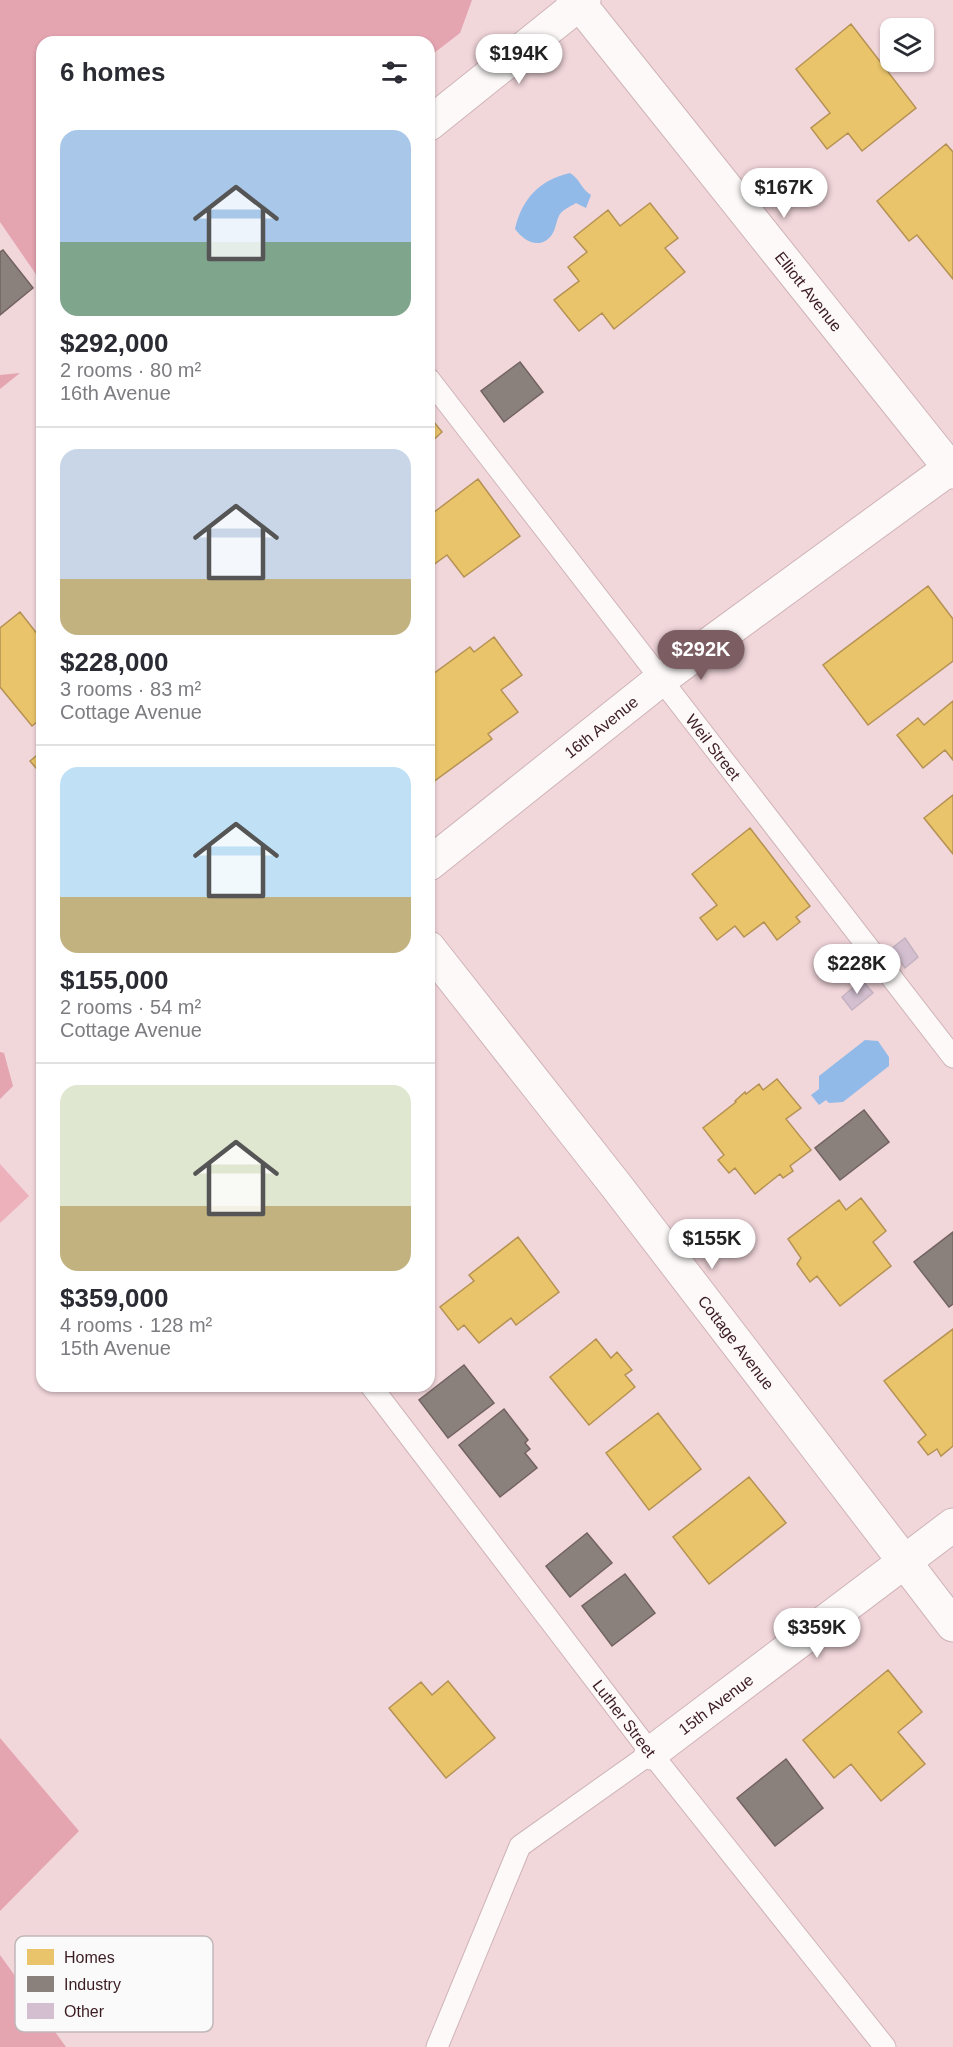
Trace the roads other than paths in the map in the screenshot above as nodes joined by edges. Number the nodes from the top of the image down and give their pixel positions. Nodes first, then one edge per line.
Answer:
1 (578, 2) edge
2 (435, 119) edge
3 (435, 387) edge
4 (952, 468) edge
5 (660, 680) junction
6 (435, 859) edge
7 (435, 956) edge
8 (953, 1056) edge
9 (376, 1392) edge
10 (953, 1525) edge
11 (903, 1561) junction
12 (953, 1625) edge
13 (651, 1753) junction
14 (437, 2047) edge
15 (885, 2047) edge

1 - 2 street
1 - 4 street, Elliott Avenue
3 - 5 lane, Weil Street
4 - 5 street, 16th Avenue
5 - 6 street, 16th Avenue
5 - 8 lane, Weil Street
7 - 11 street, Cottage Avenue
9 - 13 lane, Luther Street
10 - 11 street, 15th Avenue
11 - 12 street, Cottage Avenue
11 - 13 street, 15th Avenue
13 - 14 lane
13 - 15 lane, Luther Street

